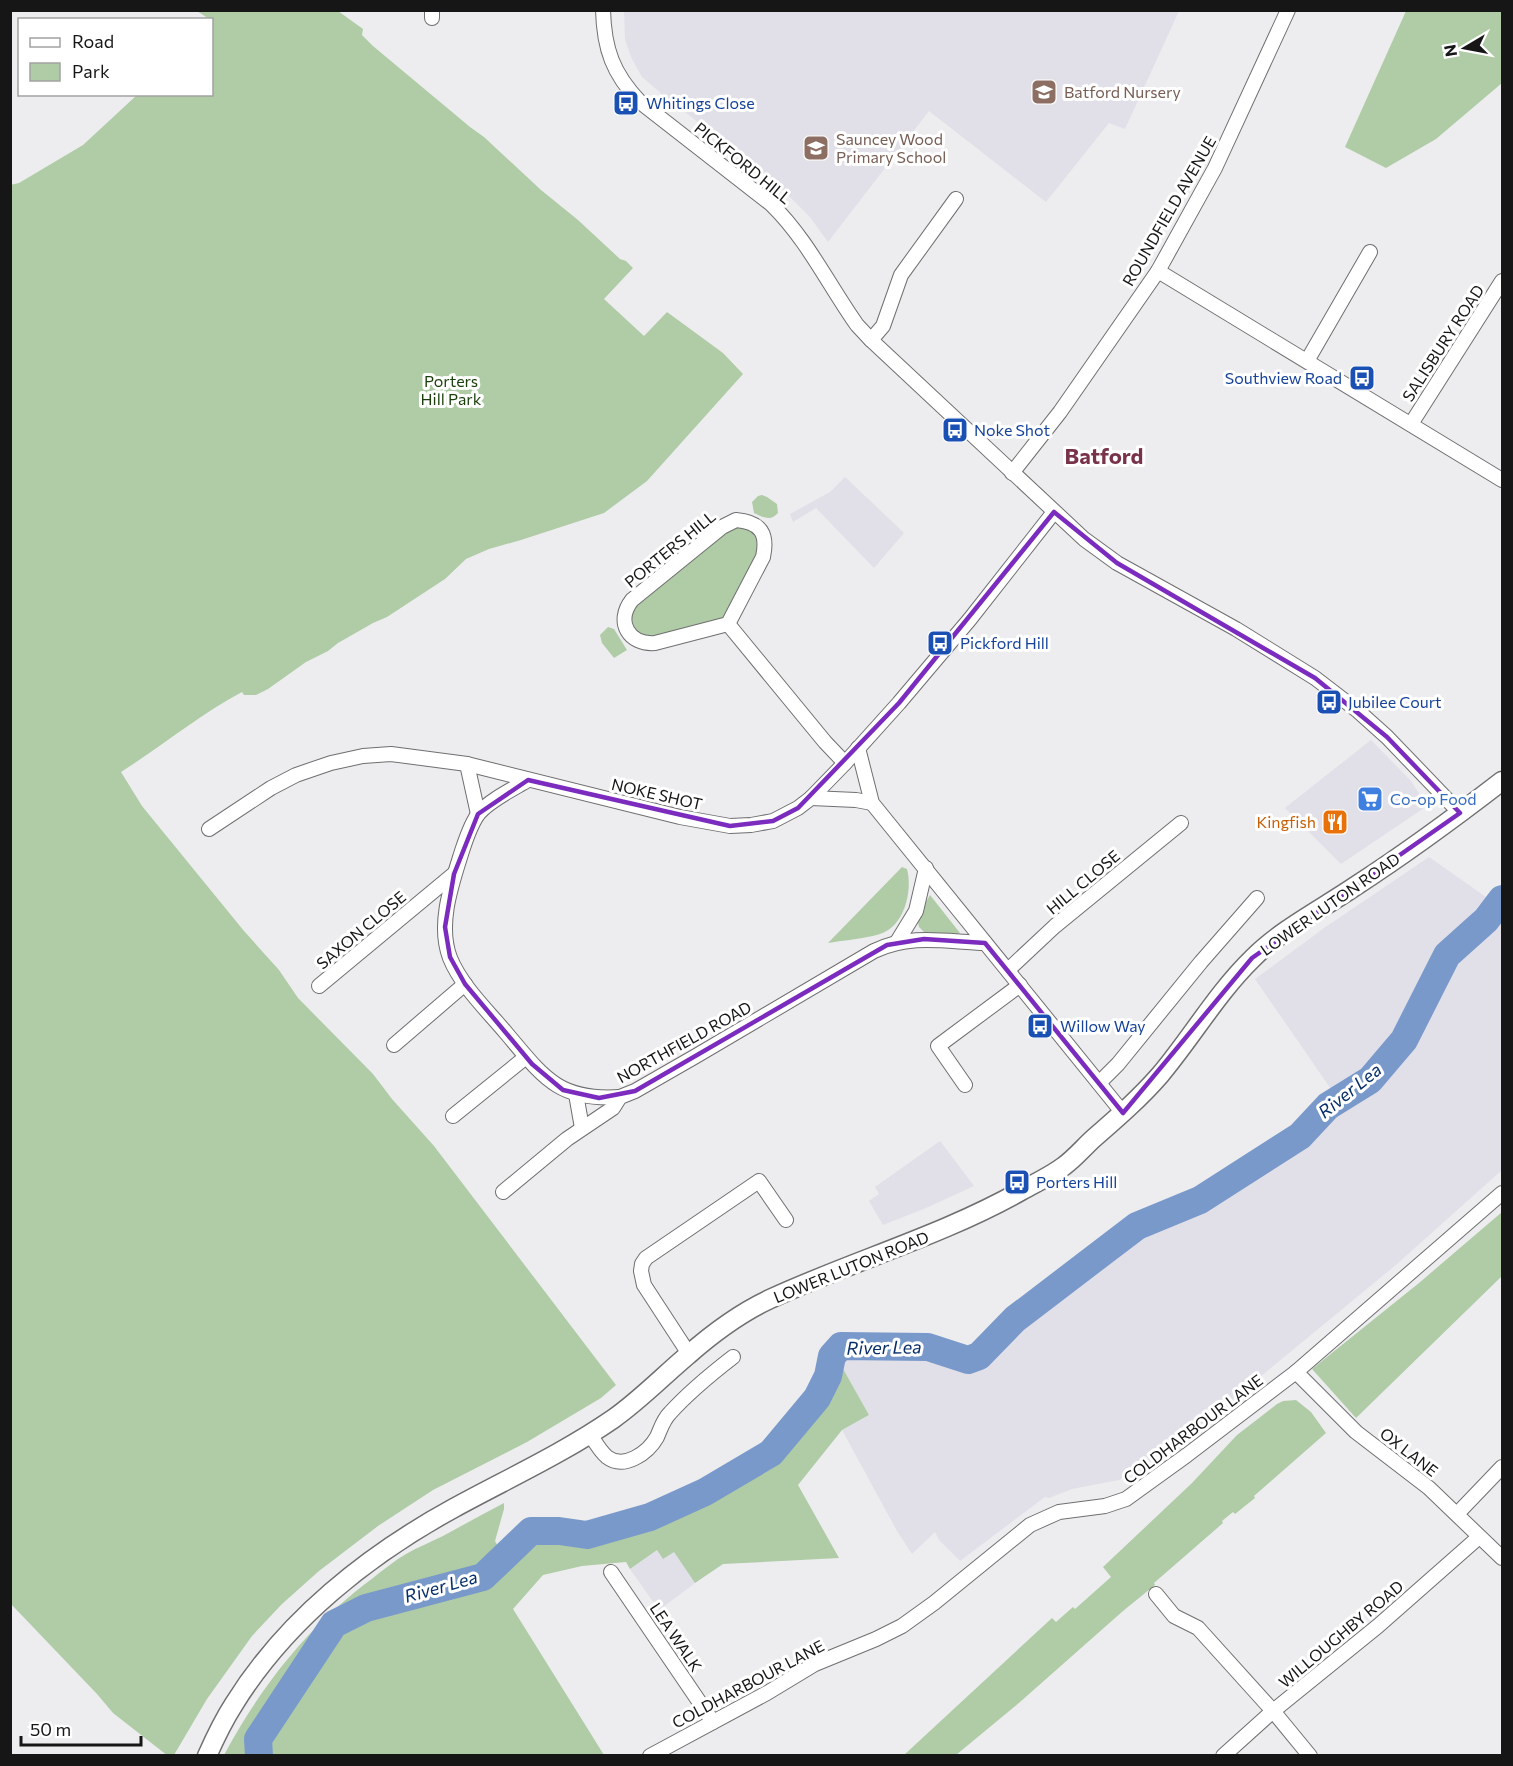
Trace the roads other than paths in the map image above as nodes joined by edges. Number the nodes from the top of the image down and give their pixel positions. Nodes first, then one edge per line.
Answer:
1 (1288, 10) edge
2 (602, 11) edge
3 (956, 199) dead end
4 (1370, 252) dead end
5 (1158, 271) junction
6 (1503, 281) edge
7 (871, 340) junction
8 (1307, 361) junction
9 (1411, 424) junction
10 (1012, 473) junction
11 (1503, 480) edge
12 (1054, 512) junction
13 (728, 624) junction
14 (858, 748) junction
15 (845, 763) junction
16 (467, 764) junction
17 (528, 780) junction
18 (1503, 782) edge
19 (811, 798) junction
20 (872, 803) junction
21 (1460, 813) junction
22 (478, 814) junction
23 (1181, 823) dead end
24 (209, 829) dead end
25 (926, 868) junction
26 (454, 874) junction
27 (1257, 898) dead end
28 (424, 900) junction
29 (446, 914) junction
30 (897, 942) junction
31 (985, 943) junction
32 (1008, 970) junction
33 (465, 984) junction
34 (1020, 985) junction
35 (319, 986) dead end
36 (394, 1045) dead end
37 (526, 1057) junction
38 (1099, 1083) junction
39 (965, 1085) dead end
40 (576, 1094) junction
41 (620, 1097) junction
42 (1123, 1113) junction
43 (453, 1116) dead end
44 (582, 1128) junction
45 (503, 1192) dead end
46 (1503, 1193) edge
47 (786, 1220) dead end
48 (689, 1354) junction
49 (733, 1357) dead end
50 (1296, 1372) junction
51 (590, 1434) junction
52 (1503, 1467) edge
53 (1457, 1514) junction
54 (1479, 1537) junction
55 (1503, 1558) edge
56 (611, 1572) dead end
57 (1156, 1594) dead end
58 (1273, 1711) junction
59 (713, 1722) junction
60 (207, 1755) edge
61 (650, 1755) edge
62 (1223, 1755) edge
63 (1310, 1755) edge

1 - 5 street, ROUNDFIELD AVENUE
2 - 7 street, PICKFORD HILL
3 - 7 street
4 - 8 street
5 - 8 street
5 - 10 street, ROUNDFIELD AVENUE
6 - 9 street, SALISBURY ROAD
7 - 10 street, PICKFORD HILL
8 - 9 street
9 - 11 street
10 - 12 street, PICKFORD HILL
12 - 14 street, NOKE SHOT
12 - 21 street, PICKFORD HILL
13 - 13 street, PORTERS HILL
13 - 15 street
14 - 15 street, NOKE SHOT
14 - 20 street
15 - 19 street, NOKE SHOT
16 - 17 street, NOKE SHOT
16 - 22 street
16 - 24 street, NOKE SHOT
17 - 19 street, NOKE SHOT
17 - 22 street
18 - 21 main road, LOWER LUTON ROAD
19 - 20 street
20 - 25 street
21 - 42 main road, LOWER LUTON ROAD
22 - 26 street
23 - 32 street, HILL CLOSE
25 - 30 street
25 - 31 street
26 - 28 street, SAXON CLOSE
26 - 29 street
27 - 38 street
28 - 29 street, SAXON CLOSE
28 - 35 street, SAXON CLOSE
29 - 33 street
30 - 31 street, NORTHFIELD ROAD
30 - 41 street, NORTHFIELD ROAD
31 - 32 street
32 - 34 street
33 - 36 street
33 - 37 street
34 - 38 street
34 - 39 street
37 - 40 street
37 - 43 street
38 - 42 street
40 - 41 street
40 - 44 street
41 - 44 street, NORTHFIELD ROAD
42 - 48 main road, LOWER LUTON ROAD
44 - 45 street, NORTHFIELD ROAD
46 - 50 street, COLDHARBOUR LANE
47 - 48 street
48 - 51 main road, LOWER LUTON ROAD
49 - 51 street
50 - 53 street, OX LANE
50 - 59 street, COLDHARBOUR LANE
51 - 60 main road, LOWER LUTON ROAD
52 - 53 street
53 - 54 street, OX LANE
54 - 55 street, OX LANE
54 - 58 street, WILLOUGHBY ROAD
56 - 59 street, LEA WALK
57 - 58 street
58 - 62 street, WILLOUGHBY ROAD
58 - 63 street
59 - 61 street, COLDHARBOUR LANE

